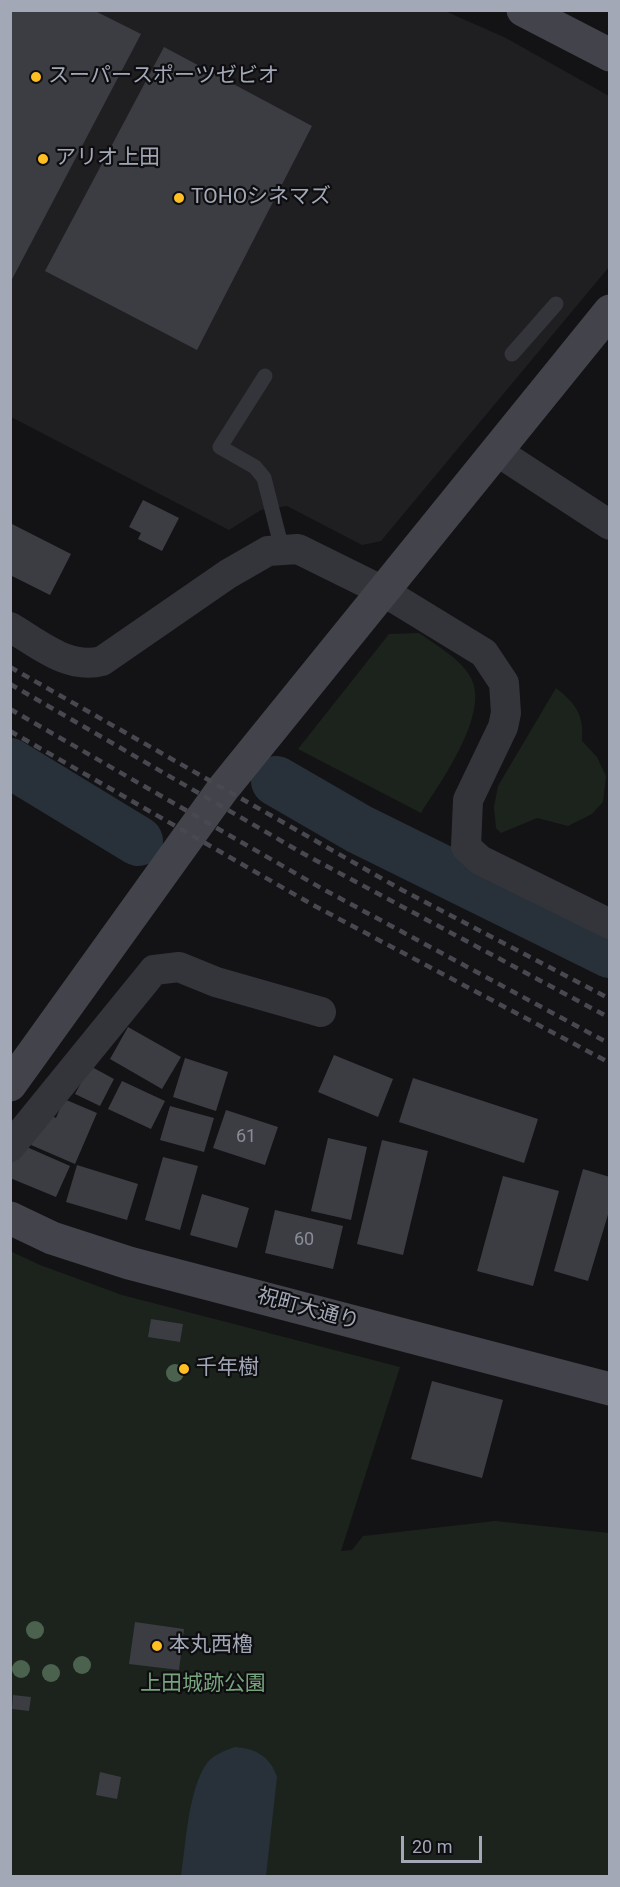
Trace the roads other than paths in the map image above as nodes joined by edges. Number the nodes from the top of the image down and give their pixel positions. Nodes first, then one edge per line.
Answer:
1 (524, 10) edge
2 (609, 55) edge
3 (556, 304) dead end
4 (609, 311) edge
5 (512, 354) dead end
6 (265, 376) dead end
7 (498, 452) junction
8 (609, 525) edge
9 (282, 549) junction
10 (381, 590) junction
11 (10, 627) edge
12 (609, 924) edge
13 (321, 1012) dead end
14 (10, 1084) edge
15 (10, 1147) edge
16 (10, 1218) edge
17 (609, 1389) edge

1 - 2 street
3 - 5 lane
4 - 7 street
6 - 9 lane
7 - 8 street
7 - 10 street
9 - 10 street
9 - 11 street
10 - 12 street
10 - 14 street
13 - 15 street
16 - 17 street, 祝町大通り

